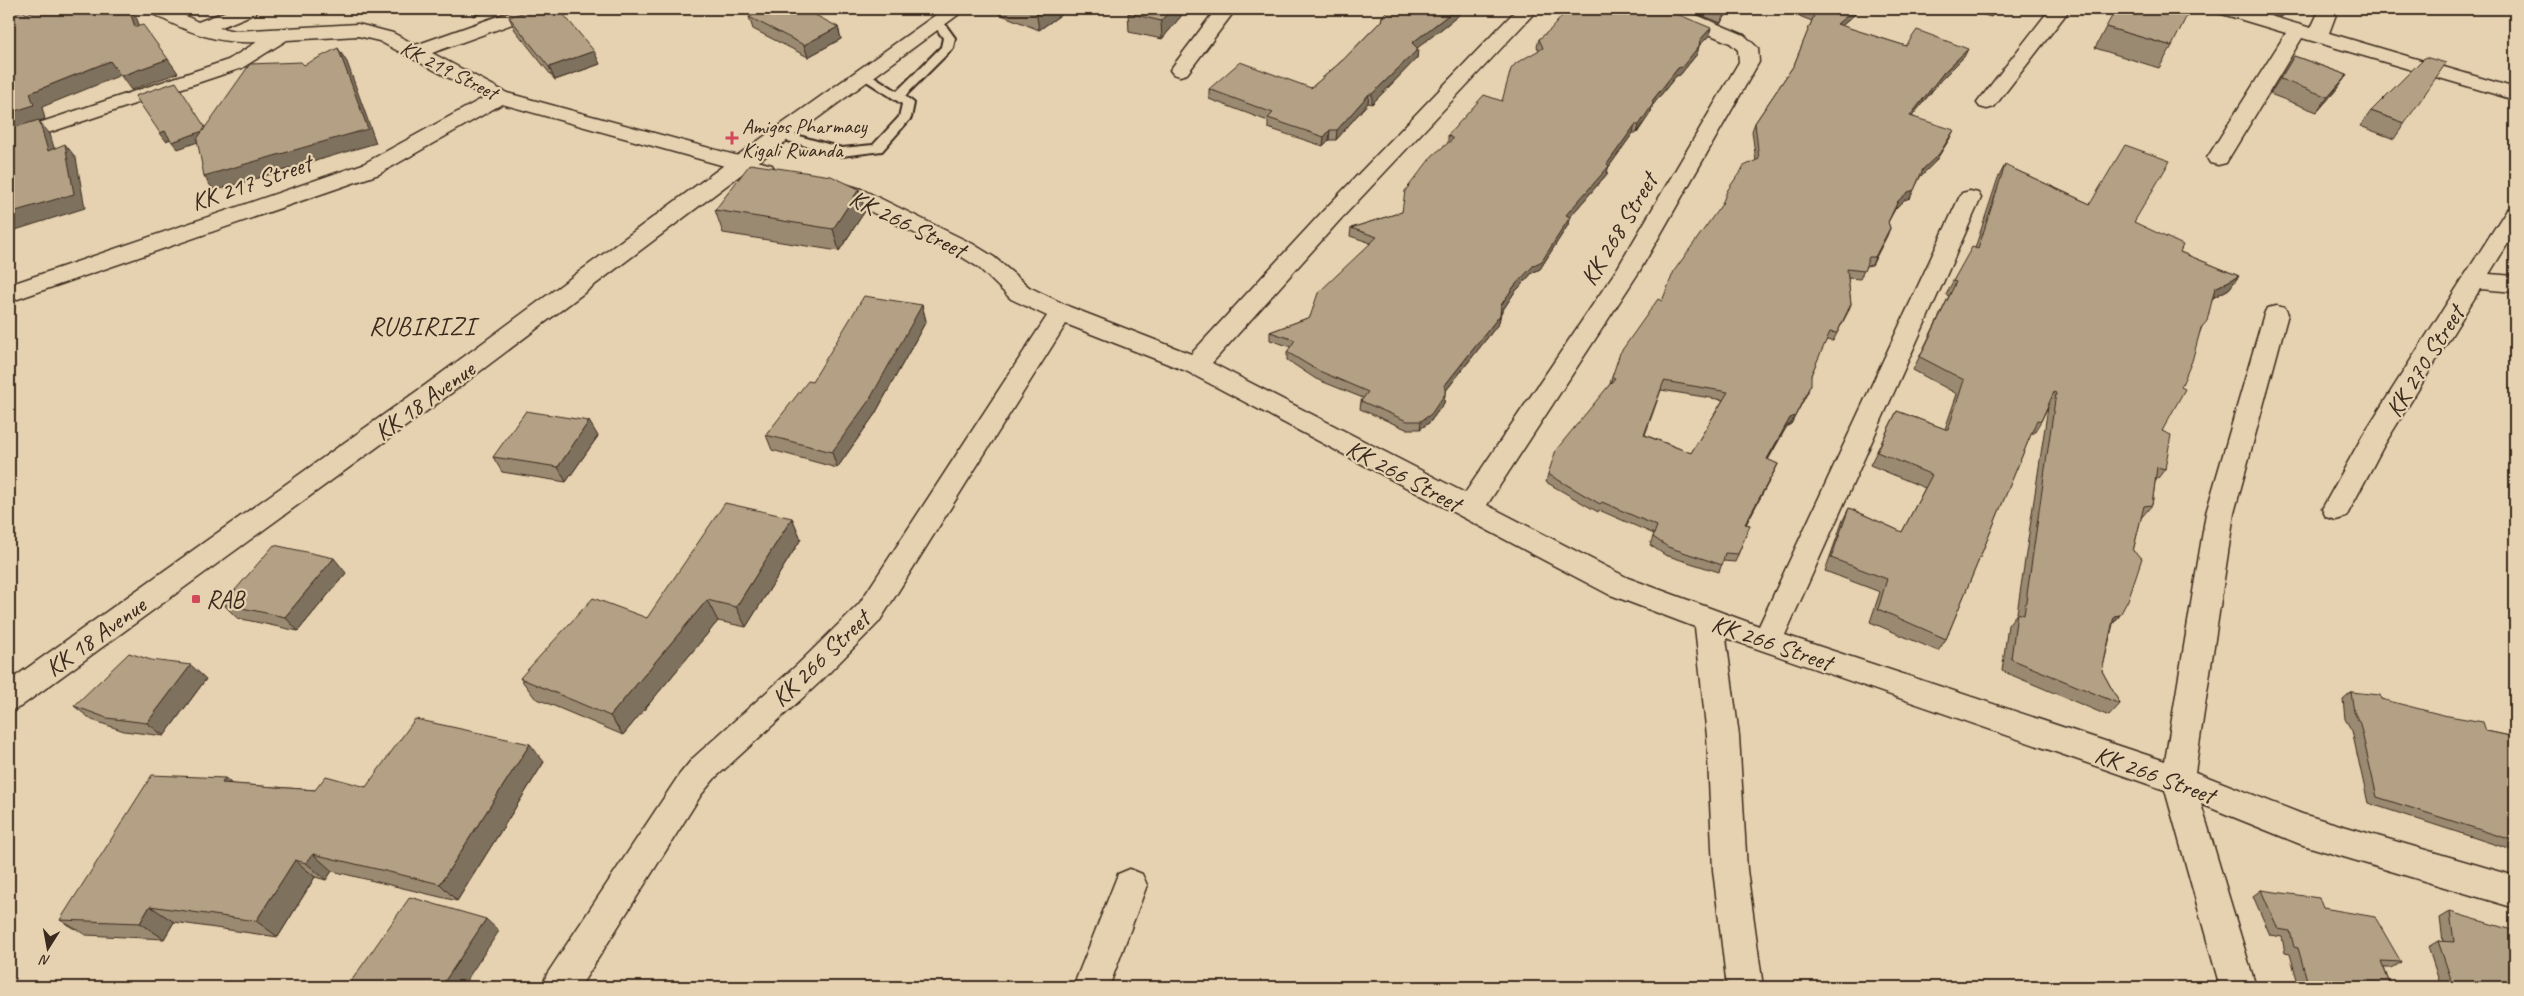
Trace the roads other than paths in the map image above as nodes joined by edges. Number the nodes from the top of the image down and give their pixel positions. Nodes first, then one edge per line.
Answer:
1 (28, 9) edge
2 (158, 9) edge
3 (249, 9) edge
4 (536, 9) edge
5 (1226, 9) edge
6 (1528, 9) edge
7 (1666, 9) edge
8 (2060, 9) edge
9 (2226, 9) edge
10 (2329, 9) edge
11 (9, 14) edge
12 (947, 15) edge
13 (197, 29) junction
14 (2298, 29) junction
15 (285, 33) junction
16 (2318, 35) junction
17 (416, 52) junction
18 (1180, 70) dead end
19 (863, 75) junction
20 (2515, 94) edge
21 (897, 96) junction
22 (500, 97) junction
23 (1987, 103) dead end
24 (781, 134) junction
25 (9, 140) edge
26 (2218, 158) dead end
27 (739, 165) junction
28 (1970, 198) dead end
29 (2515, 214) edge
30 (2474, 281) junction
31 (2515, 284) edge
32 (9, 294) edge
33 (1060, 313) junction
34 (2276, 314) dead end
35 (1195, 365) junction
36 (1469, 509) junction
37 (2336, 509) dead end
38 (1709, 620) junction
39 (1767, 642) junction
40 (9, 698) edge
41 (2178, 780) junction
42 (1130, 886) dead end
43 (2515, 892) edge
44 (560, 987) edge
45 (1091, 987) edge
46 (1745, 987) edge
47 (2238, 987) edge

1 - 11 street
2 - 13 street, KK 219 Street
3 - 13 street
4 - 17 street
5 - 18 street
6 - 35 street
7 - 36 street, KK 268 Street
8 - 23 street
9 - 14 street
10 - 16 street
12 - 19 street, KK 18 Avenue
12 - 21 lane
13 - 15 street, KK 219 Street
14 - 16 street
14 - 26 street
15 - 17 street, KK 219 Street
15 - 25 street
16 - 20 street
17 - 22 street, KK 219 Street
19 - 21 lane
19 - 24 street, KK 18 Avenue
21 - 24 lane
22 - 27 street, KK 219 Street
22 - 32 street, KK 217 Street
24 - 27 street, KK 18 Avenue
27 - 33 street, KK 266 Street
27 - 40 street, KK 18 Avenue
28 - 39 street
29 - 30 street, KK 270 Street
30 - 31 street
30 - 37 street, KK 270 Street
33 - 35 street, KK 266 Street
33 - 44 street, KK 266 Street
34 - 41 street
35 - 36 street, KK 266 Street
36 - 38 street, KK 266 Street
38 - 39 street, KK 266 Street
38 - 46 street
39 - 41 street, KK 266 Street
41 - 43 street, KK 266 Street
41 - 47 street
42 - 45 street

